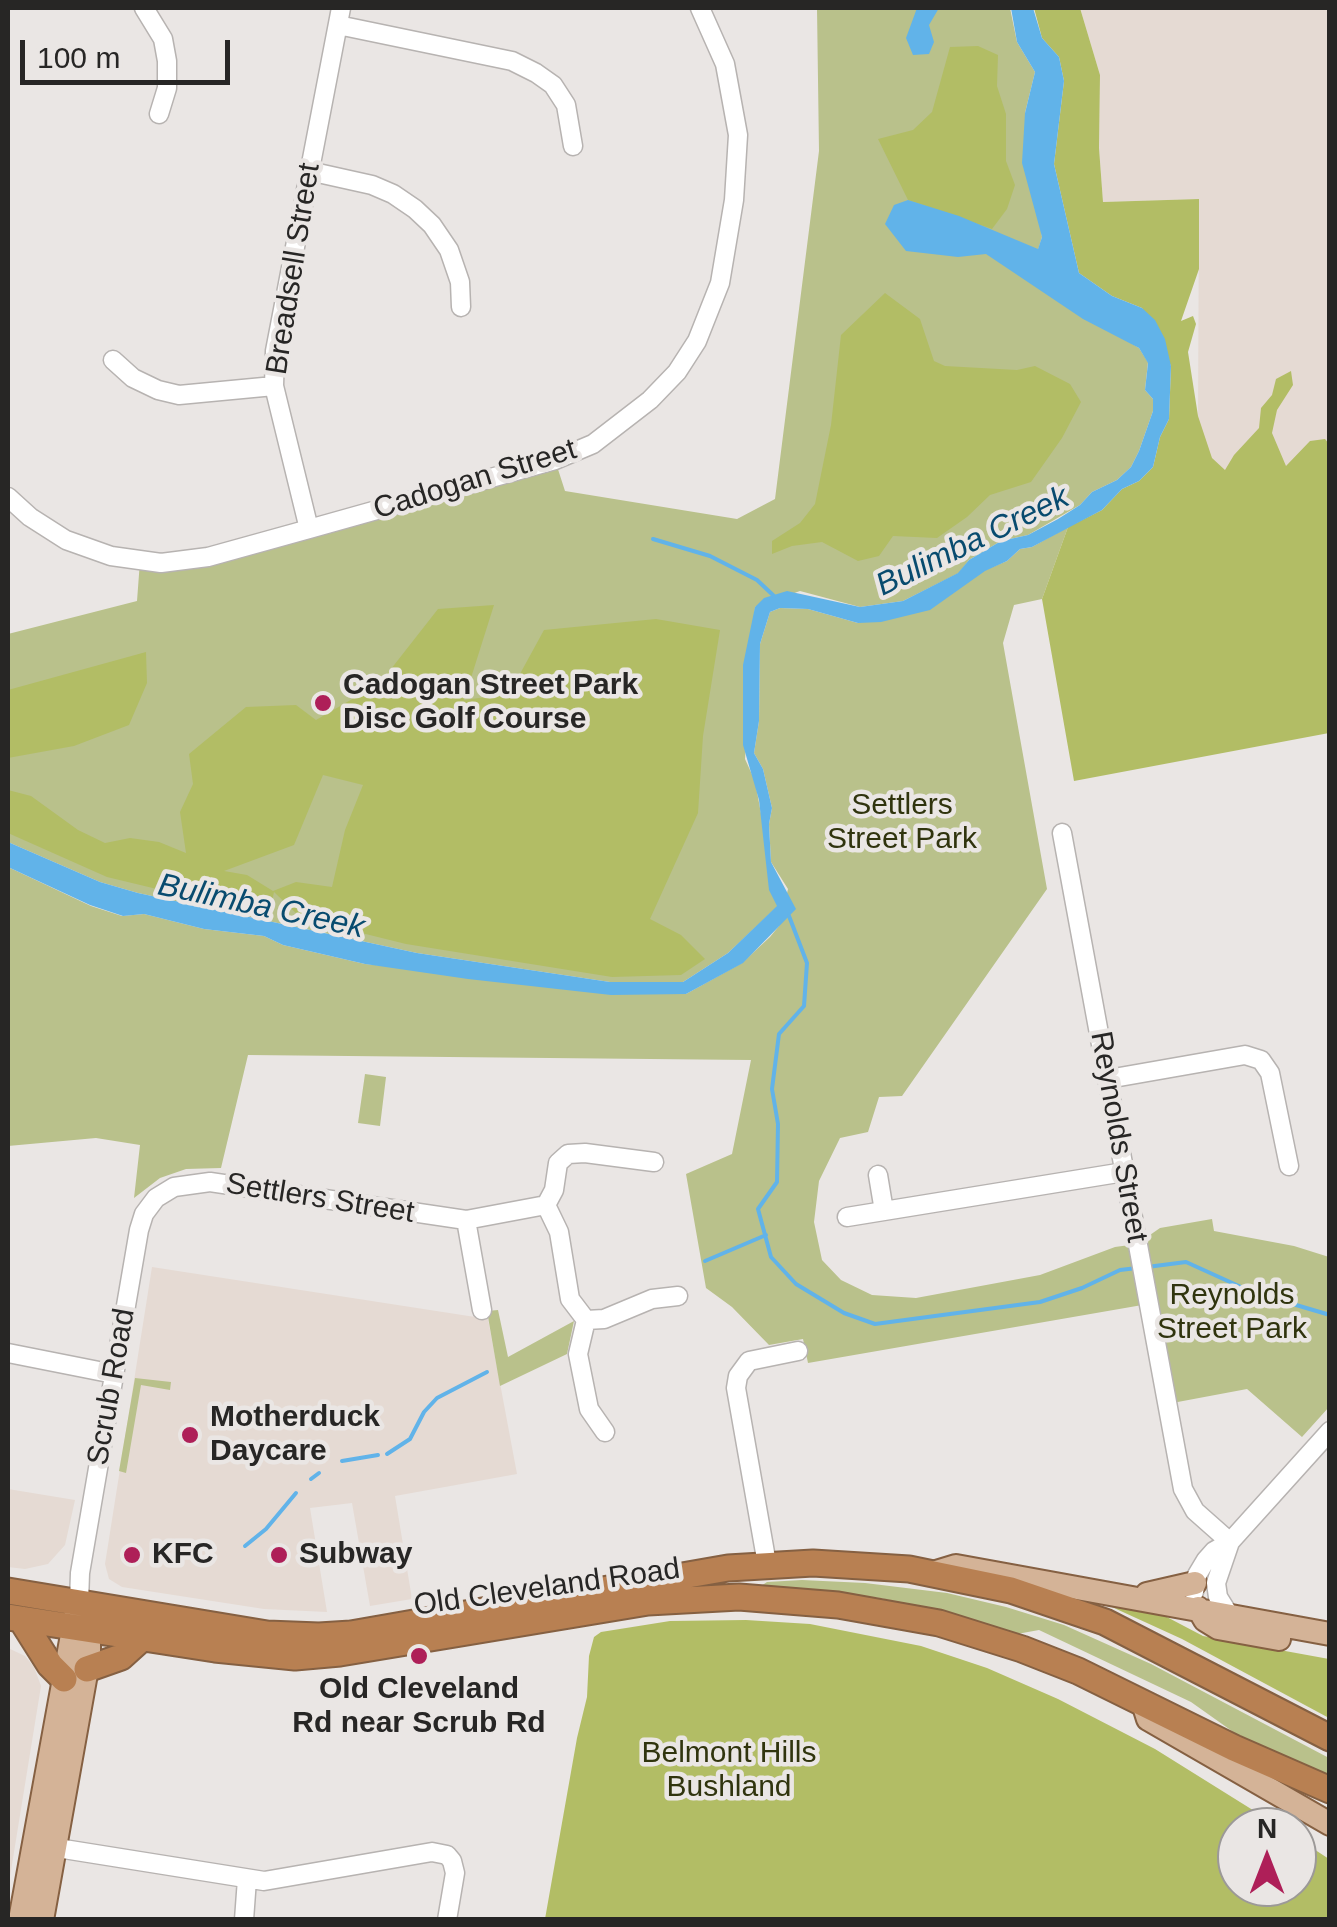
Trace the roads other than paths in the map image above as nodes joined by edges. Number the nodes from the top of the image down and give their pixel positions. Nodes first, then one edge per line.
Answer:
1 (144, 8) edge
2 (700, 8) edge
3 (340, 16) edge
4 (159, 114) dead end
5 (573, 146) dead end
6 (309, 171) junction
7 (461, 307) dead end
8 (113, 360) dead end
9 (274, 386) junction
10 (8, 497) edge
11 (309, 529) junction
12 (1062, 833) dead end
13 (1108, 1079) junction
14 (654, 1162) dead end
15 (1289, 1166) dead end
16 (1124, 1172) junction
17 (878, 1175) dead end
18 (174, 1186) joint
19 (546, 1204) junction
20 (884, 1211) junction
21 (847, 1217) dead end
22 (466, 1220) junction
23 (678, 1296) dead end
24 (482, 1310) dead end
25 (586, 1320) junction
26 (798, 1351) dead end
27 (8, 1353) edge
28 (114, 1374) junction
29 (1330, 1431) edge
30 (605, 1432) dead end
31 (1230, 1542) junction
32 (767, 1564) junction
33 (933, 1572) junction
34 (1195, 1583) junction
35 (8, 1591) edge
36 (1139, 1598) junction
37 (1198, 1608) junction
38 (1228, 1613) junction
39 (14, 1618) edge
40 (80, 1619) junction
41 (1330, 1634) edge
42 (142, 1638) junction
43 (1330, 1648) edge
44 (76, 1674) junction
45 (1142, 1703) junction
46 (1330, 1738) edge
47 (1330, 1790) edge
48 (1330, 1824) edge
49 (46, 1846) junction
50 (247, 1879) junction
51 (20, 1920) edge
52 (42, 1920) edge
53 (244, 1920) edge
54 (447, 1920) edge

1 - 4 street
2 - 11 street, Cadogan Street
3 - 5 street
3 - 6 street, Breadsell Street
6 - 7 street
6 - 9 street, Breadsell Street
8 - 9 street
9 - 11 street, Breadsell Street
10 - 11 street, Cadogan Street
12 - 13 street, Reynolds Street
13 - 15 street
13 - 16 street, Reynolds Street
14 - 19 street
16 - 20 street
16 - 31 street, Reynolds Street
17 - 20 street
18 - 22 street, Settlers Street
18 - 28 street, Scrub Road
19 - 22 street, Settlers Street
19 - 25 street
20 - 21 street
22 - 24 street
23 - 25 street
25 - 30 street
26 - 32 street
27 - 28 street
28 - 40 street, Scrub Road
29 - 31 street
31 - 34 street
31 - 38 street
32 - 33 highway, Old Cleveland Road
32 - 40 highway, Old Cleveland Road
33 - 36 main road, Old Cleveland Road
33 - 46 highway, Old Cleveland Road
34 - 36 main road
34 - 37 street
35 - 40 highway, Old Cleveland Road
36 - 37 main road, Old Cleveland Road
37 - 38 main road, Old Cleveland Road
37 - 43 main road
38 - 41 main road, Old Cleveland Road
39 - 40 highway, Old Cleveland Road
39 - 44 highway
40 - 42 highway, Old Cleveland Road
40 - 44 main road, Scrub Road
42 - 44 highway
42 - 45 highway, Old Cleveland Road
44 - 49 main road, Scrub Road
45 - 47 highway, Old Cleveland Road
45 - 48 main road, Old Cleveland Road
49 - 50 street
49 - 51 main road, Scrub Road
49 - 52 main road, Scrub Road
50 - 53 street
50 - 54 street

